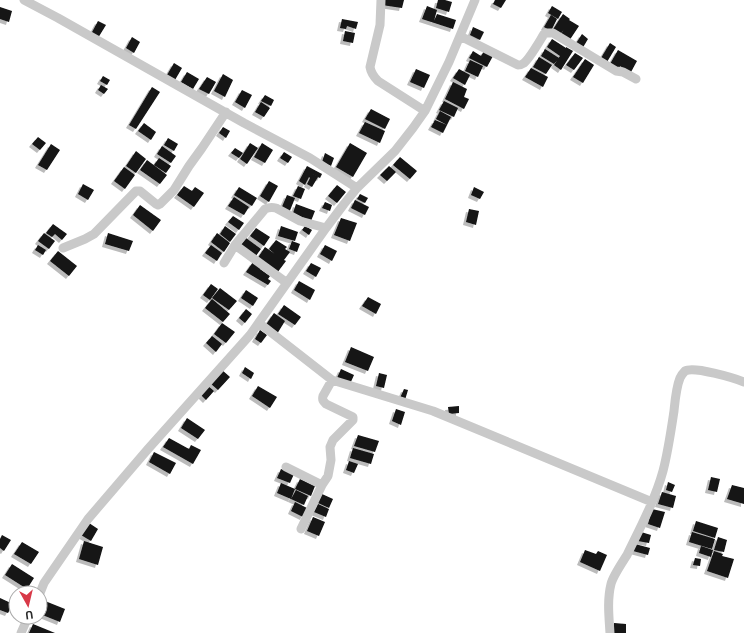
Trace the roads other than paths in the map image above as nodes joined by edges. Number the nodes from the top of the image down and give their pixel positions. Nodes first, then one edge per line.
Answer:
1 (24, 0) edge
2 (380, 0) edge
3 (475, 0) edge
4 (460, 36) junction
5 (636, 79) dead end
6 (425, 111) junction
7 (226, 112) junction
8 (357, 188) junction
9 (326, 228) junction
10 (235, 245) junction
11 (63, 248) dead end
12 (224, 263) dead end
13 (287, 283) junction
14 (259, 324) junction
15 (332, 380) junction
16 (744, 382) edge
17 (286, 467) dead end
18 (322, 484) junction
19 (652, 502) junction
20 (301, 529) dead end
21 (43, 585) edge
22 (610, 633) edge

1 - 7 street
2 - 6 street
3 - 4 street
4 - 5 street
4 - 6 street
6 - 8 street
7 - 8 street
7 - 11 street
8 - 9 street
9 - 10 street
9 - 13 street
10 - 12 street
10 - 13 street
13 - 14 street
14 - 15 street
14 - 21 street
15 - 18 street
15 - 19 street
16 - 19 street
17 - 18 street
18 - 20 street
19 - 22 street

